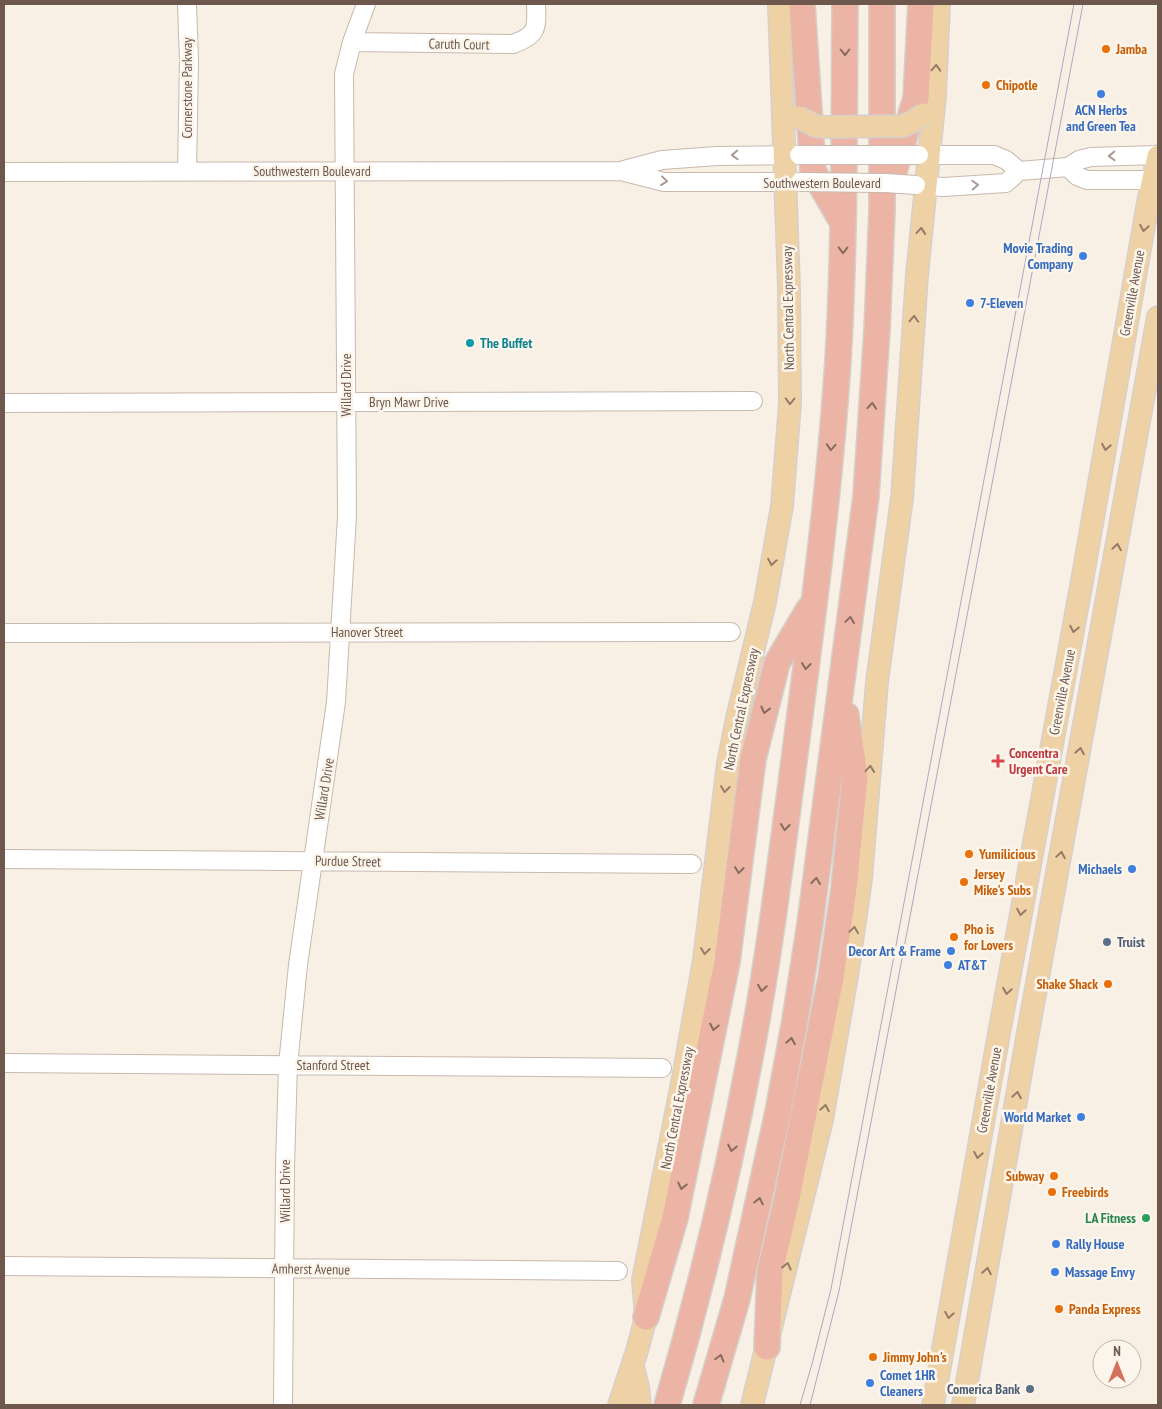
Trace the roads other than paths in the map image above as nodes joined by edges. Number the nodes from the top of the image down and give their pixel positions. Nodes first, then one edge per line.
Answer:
1 (187, 4) edge
2 (366, 4) edge
3 (536, 4) edge
4 (779, 4) edge
5 (802, 4) edge
6 (845, 4) edge
7 (882, 4) edge
8 (921, 4) edge
9 (938, 4) edge
10 (352, 42) junction
11 (929, 109) junction
12 (790, 112) junction
13 (792, 154) junction
14 (924, 155) junction
15 (1158, 155) edge
16 (1068, 167) junction
17 (346, 171) junction
18 (621, 171) junction
19 (1019, 171) junction
20 (4, 172) edge
21 (187, 172) junction
22 (1156, 180) edge
23 (792, 182) junction
24 (921, 185) junction
25 (882, 210) junction
26 (843, 224) junction
27 (1158, 317) edge
28 (1114, 399) junction
29 (753, 401) dead end
30 (346, 402) junction
31 (4, 403) edge
32 (1143, 404) junction
33 (1082, 581) junction
34 (1110, 585) junction
35 (815, 600) junction
36 (341, 632) junction
37 (731, 632) dead end
38 (4, 633) edge
39 (841, 686) junction
40 (1043, 795) junction
41 (1071, 799) junction
42 (4, 859) edge
43 (314, 861) junction
44 (692, 864) dead end
45 (4, 1063) edge
46 (288, 1065) junction
47 (662, 1068) dead end
48 (4, 1266) edge
49 (284, 1268) junction
50 (618, 1271) dead end
51 (646, 1317) junction
52 (767, 1347) junction
53 (637, 1386) edge
54 (752, 1403) edge
55 (283, 1405) edge
56 (619, 1405) edge
57 (667, 1405) edge
58 (706, 1405) edge
59 (934, 1405) edge
60 (963, 1405) edge

1 - 21 street, Cornerstone Parkway
2 - 10 street
3 - 10 street, Caruth Court
4 - 12 main road, North Central Expressway
5 - 26 highway
6 -> 26 highway
7 - 25 highway
8 - 25 highway
11 -> 9 main road
10 - 17 street
11 - 12 main road, bridge
11 - 14 main road
12 - 13 main road, North Central Expressway
13 - 14 street, Southwestern Boulevard, bridge
13 -> 18 street, Southwestern Boulevard
13 - 23 main road, North Central Expressway
14 - 19 street, Southwestern Boulevard
14 - 24 main road
15 -> 16 street, Southwestern Boulevard
15 - 22 main road, Greenville Avenue
16 - 19 street, Southwestern Boulevard
16 - 22 street
17 - 18 street, Southwestern Boulevard
17 - 21 street, Southwestern Boulevard
17 - 30 street, Willard Drive
18 -> 23 street, Southwestern Boulevard
24 -> 19 street, Southwestern Boulevard
20 - 21 street, Southwestern Boulevard
22 -> 28 main road, Greenville Avenue
23 - 24 street, Southwestern Boulevard, bridge
23 -> 51 main road, North Central Expressway
52 -> 24 main road
39 -> 25 highway
26 -> 35 highway
27 - 32 main road, Greenville Avenue
28 - 32 main road
28 -> 33 main road, Greenville Avenue
29 - 30 street, Bryn Mawr Drive
30 - 31 street, Bryn Mawr Drive
30 - 36 street, Willard Drive
34 -> 32 main road, Greenville Avenue
33 - 34 main road
33 -> 40 main road, Greenville Avenue
41 -> 34 main road, Greenville Avenue
35 -> 51 highway
35 -> 57 highway
36 - 37 street, Hanover Street
36 - 38 street, Hanover Street
36 - 43 street, Willard Drive
39 - 52 highway
58 -> 39 highway
40 - 41 main road
40 -> 59 main road, Greenville Avenue
60 -> 41 main road, Greenville Avenue
42 - 43 street, Purdue Street
43 - 44 street, Purdue Street
43 - 46 street, Willard Drive
45 - 46 street, Stanford Street
46 - 47 street, Stanford Street
46 - 49 street, Willard Drive
48 - 49 street, Amherst Avenue
49 - 50 street, Amherst Avenue
49 - 55 street, Willard Drive
51 - 53 main road, North Central Expressway
52 - 54 main road
53 - 56 main road, North Central Expressway

